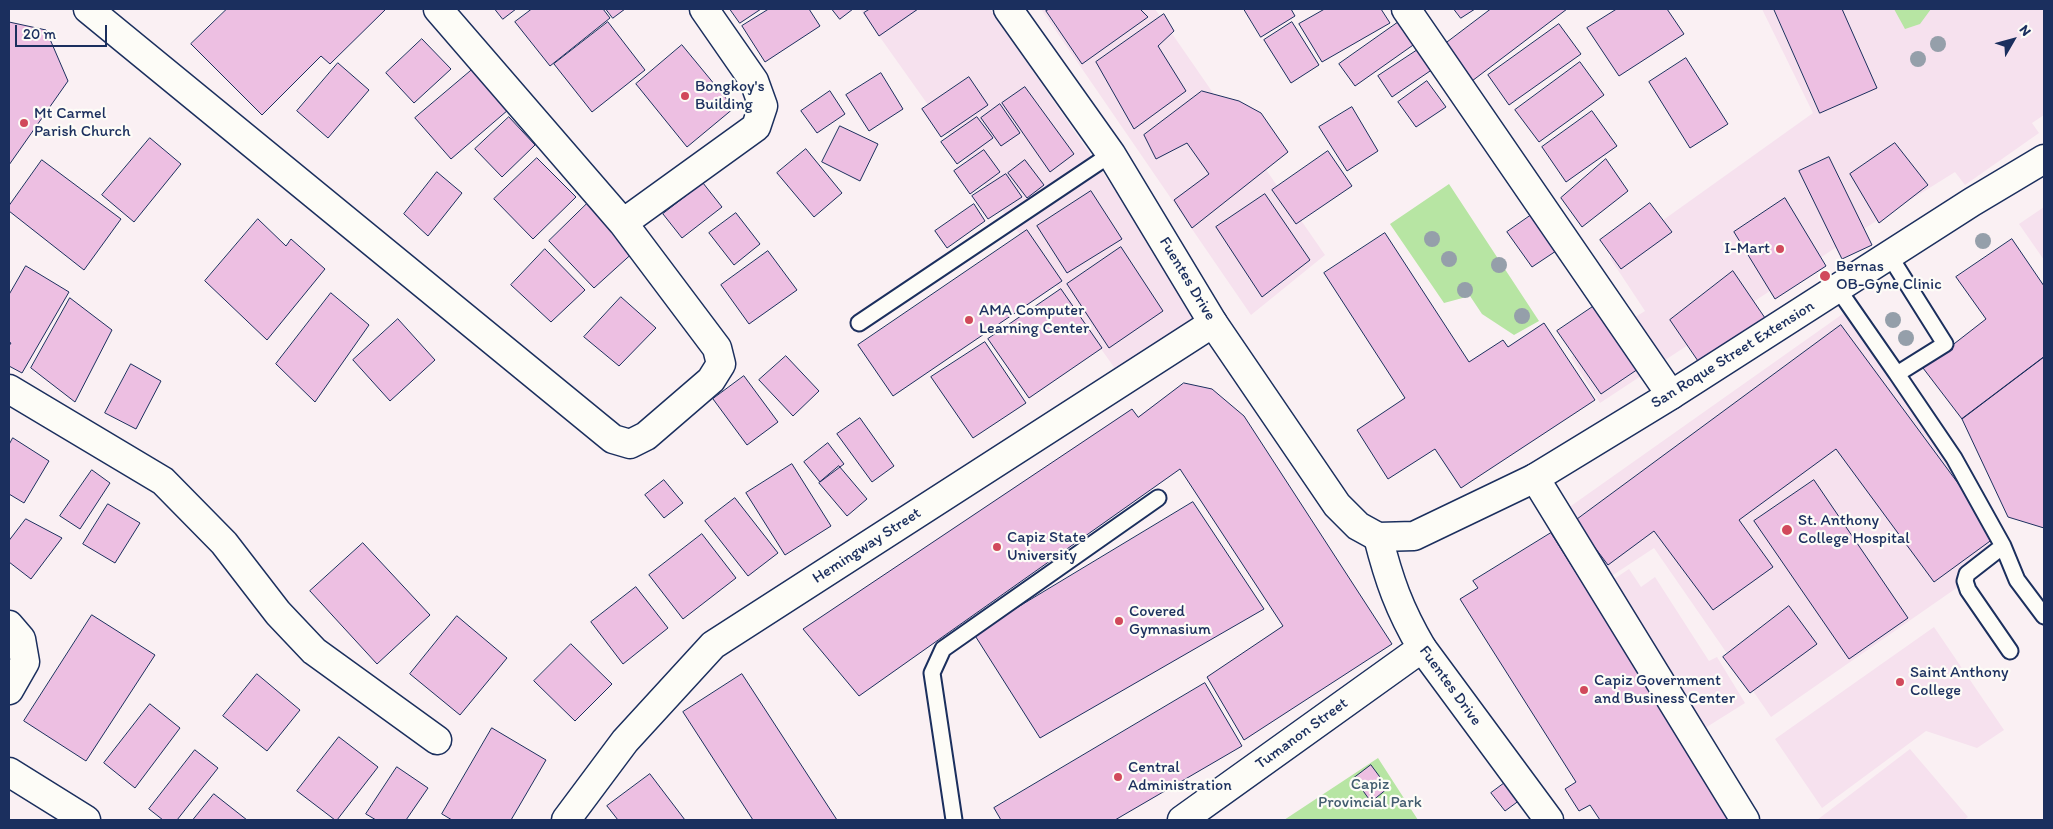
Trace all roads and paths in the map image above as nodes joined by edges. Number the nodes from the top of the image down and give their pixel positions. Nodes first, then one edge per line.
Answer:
1 (88, 9) edge
2 (438, 9) edge
3 (704, 9) edge
4 (1008, 9) edge
5 (1406, 9) edge
6 (1111, 154) junction
7 (2044, 159) edge
8 (623, 223) junction
9 (1889, 255) junction
10 (1838, 288) junction
11 (860, 323) dead end
12 (1213, 323) junction
13 (1897, 374) junction
14 (9, 389) edge
15 (1671, 395) junction
16 (1535, 478) junction
17 (1158, 498) dead end
18 (1378, 537) junction
19 (2003, 546) junction
20 (2044, 616) edge
21 (9, 624) edge
22 (1422, 648) junction
23 (2010, 651) dead end
24 (9, 690) edge
25 (438, 740) dead end
26 (9, 772) edge
27 (86, 820) edge
28 (566, 820) edge
29 (954, 820) edge
30 (1182, 820) edge
31 (1549, 820) edge
32 (1745, 820) edge

1 - 8 street
2 - 8 street
3 - 8 street
4 - 6 street, Fuentes Drive
5 - 15 street
6 - 11 lane
6 - 12 street, Fuentes Drive
7 - 9 street, San Roque Street Extension
9 - 10 street, San Roque Street Extension
9 - 13 lane
10 - 13 lane
10 - 15 street, San Roque Street Extension
12 - 18 street, Fuentes Drive
12 - 28 street, Hemingway Street
13 - 19 lane
14 - 25 street
15 - 16 street, San Roque Street Extension
16 - 18 street, San Roque Street Extension
16 - 32 street
17 - 29 lane
18 - 22 street, Fuentes Drive
19 - 20 lane
19 - 23 lane
21 - 24 street
22 - 30 street, Tumanon Street
22 - 31 street, Fuentes Drive
26 - 27 street

